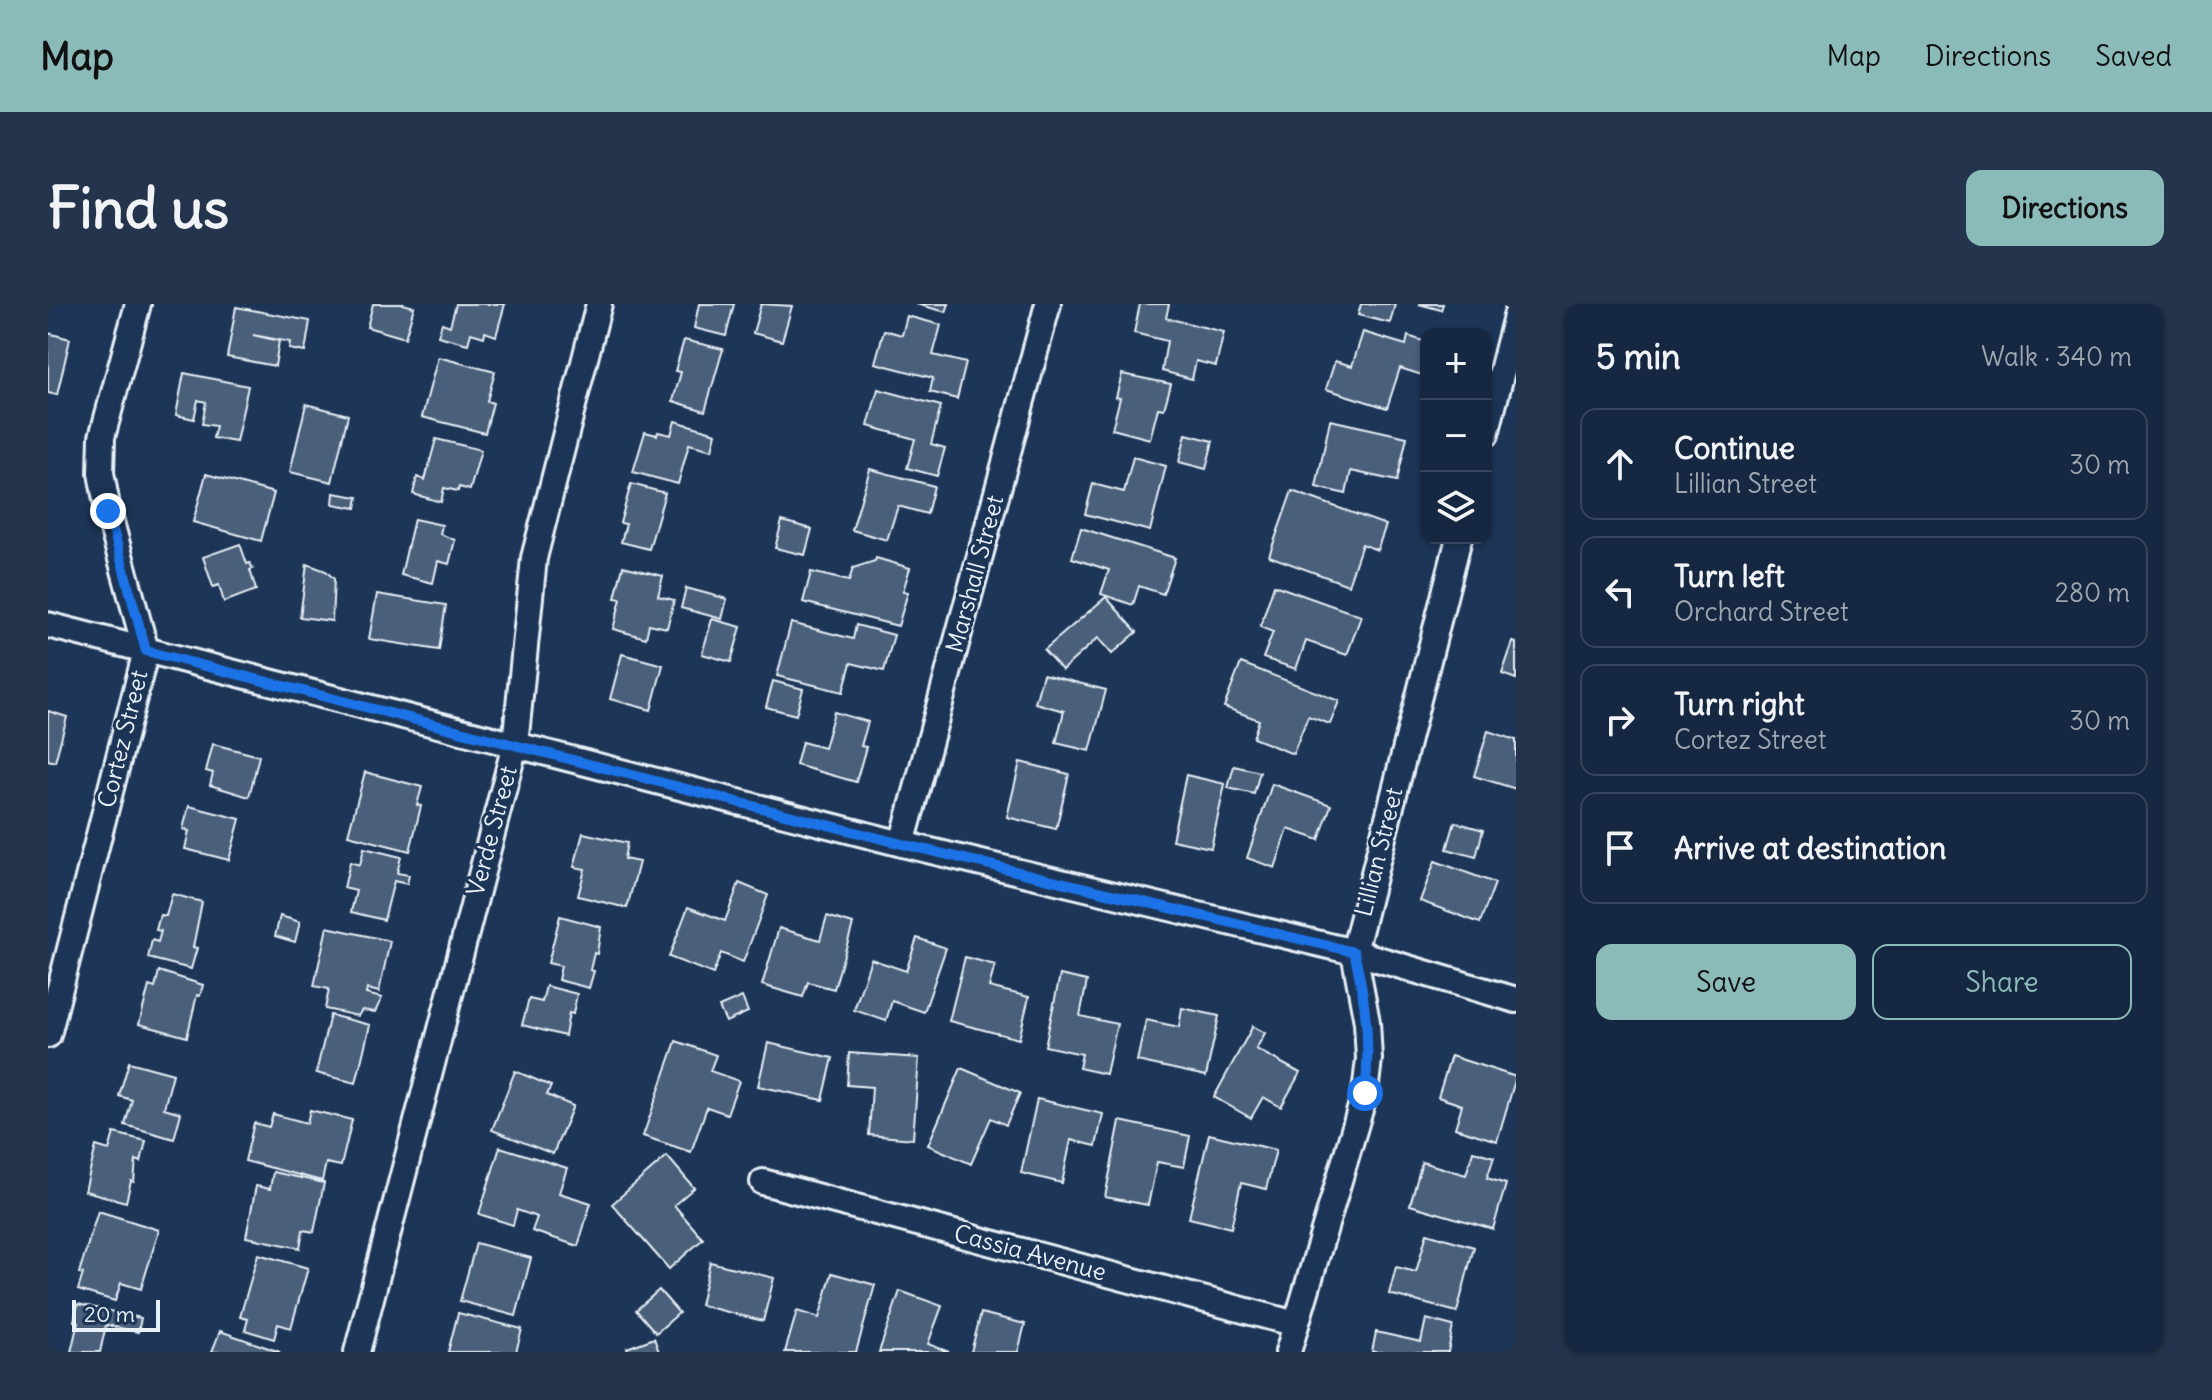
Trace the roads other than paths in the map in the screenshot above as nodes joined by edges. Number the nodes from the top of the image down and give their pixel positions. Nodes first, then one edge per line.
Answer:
1 (138, 304) edge
2 (599, 304) edge
3 (1048, 304) edge
4 (1516, 316) edge
5 (1492, 410) edge
6 (1457, 544) edge
7 (48, 625) edge
8 (146, 651) junction
9 (515, 745) junction
10 (902, 844) junction
11 (1354, 952) junction
12 (1516, 1000) edge
13 (48, 1035) edge
14 (763, 1182) dead end
15 (1296, 1324) junction
16 (357, 1352) edge
17 (1288, 1352) edge

1 - 8 street, Cortez Street
2 - 9 street, Verde Street
3 - 10 street, Marshall Street
4 - 5 street
6 - 11 street, Lillian Street
7 - 8 street
8 - 9 street
8 - 13 street, Cortez Street
9 - 10 street
9 - 16 street, Verde Street
10 - 11 street
11 - 12 street
11 - 15 street, Lillian Street
14 - 15 street, Cassia Avenue
15 - 17 street, Lillian Street

